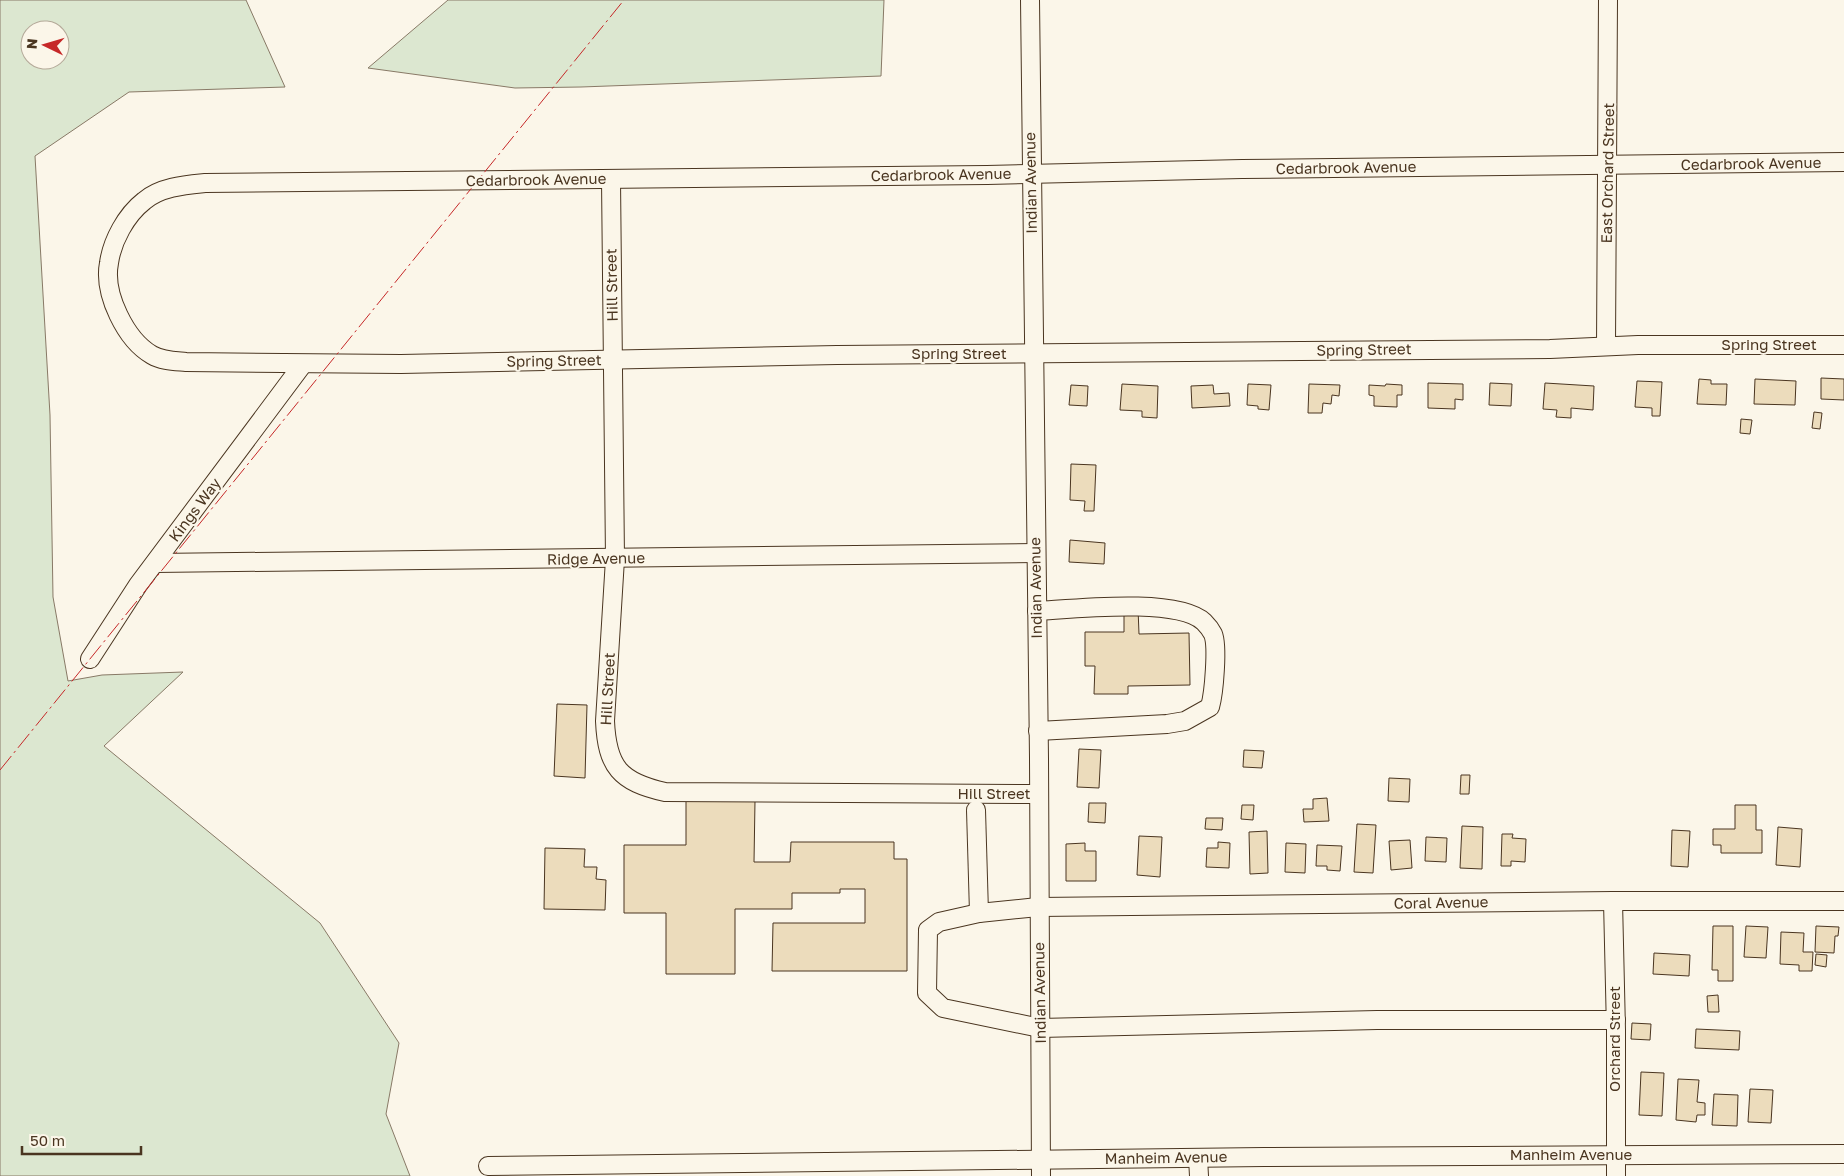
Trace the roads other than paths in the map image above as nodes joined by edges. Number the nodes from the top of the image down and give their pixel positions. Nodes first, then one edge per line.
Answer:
1 (1030, 0) edge
2 (1608, 0) edge
3 (1844, 162) edge
4 (1608, 166) junction
5 (1031, 174) junction
6 (611, 180) junction
7 (111, 292) joint
8 (1844, 345) edge
9 (1606, 346) junction
10 (1033, 354) junction
11 (613, 360) junction
12 (303, 364) junction
13 (1036, 554) junction
14 (615, 559) junction
15 (155, 563) junction
16 (1037, 611) junction
17 (90, 659) dead end
18 (1038, 731) junction
19 (1039, 794) junction
20 (976, 810) dead end
21 (1613, 901) junction
22 (1844, 901) edge
23 (1038, 907) junction
24 (979, 914) junction
25 (1616, 1020) junction
26 (1040, 1028) junction
27 (1844, 1154) edge
28 (1615, 1155) junction
29 (1198, 1158) junction
30 (488, 1166) dead end
31 (1041, 1168) edge
32 (1198, 1176) edge
33 (1616, 1176) edge

1 - 5 street, Indian Avenue
2 - 4 street, East Orchard Street
3 - 4 street, Cedarbrook Avenue
4 - 5 street, Cedarbrook Avenue
4 - 9 street, East Orchard Street
5 - 6 street, Cedarbrook Avenue
5 - 10 street, Indian Avenue
6 - 7 street, Cedarbrook Avenue
6 - 11 street, Hill Street
7 - 12 street, Spring Street
8 - 9 street, Spring Street
9 - 10 street, Spring Street
10 - 11 street, Spring Street
10 - 13 street, Indian Avenue
11 - 12 street, Spring Street
11 - 14 street, Hill Street
12 - 15 street, Kings Way
13 - 14 street, Ridge Avenue
13 - 16 street, Indian Avenue
14 - 15 street, Ridge Avenue
14 - 19 street, Hill Street
15 - 17 street, Kings Way
16 - 18 street, Indian Avenue
16 - 18 street
18 - 19 street, Indian Avenue
19 - 23 street, Indian Avenue
20 - 24 street
21 - 22 street, Coral Avenue
21 - 23 street, Coral Avenue
21 - 25 street, Orchard Street
23 - 24 street, Coral Avenue
23 - 26 street, Indian Avenue
24 - 26 street, Coral Avenue
25 - 26 street
25 - 28 street, Orchard Street
26 - 31 street, Indian Avenue
27 - 28 street, Manheim Avenue
28 - 29 street, Manheim Avenue
28 - 33 street, Orchard Street
29 - 31 street, Manheim Avenue
29 - 32 street
30 - 31 street, Manheim Avenue

